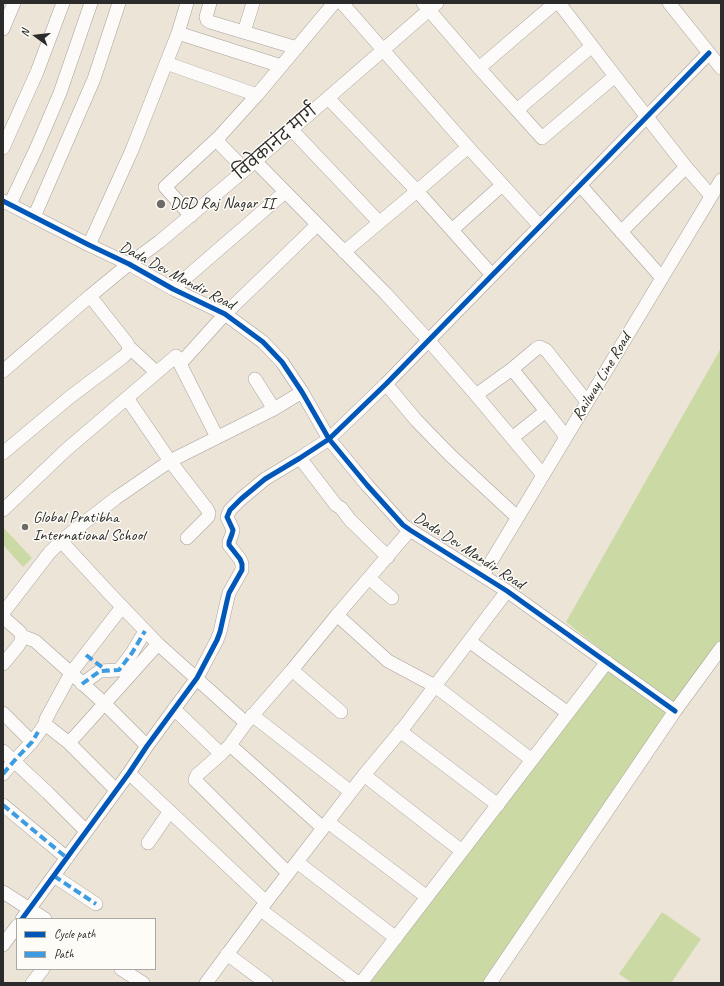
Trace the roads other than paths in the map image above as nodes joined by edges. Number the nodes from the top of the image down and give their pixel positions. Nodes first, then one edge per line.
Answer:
1 (63, 3) edge
2 (91, 3) edge
3 (118, 3) edge
4 (187, 3) edge
5 (210, 3) edge
6 (253, 3) edge
7 (334, 3) edge
8 (342, 3) edge
9 (555, 3) edge
10 (559, 3) edge
11 (669, 3) edge
12 (10, 4) edge
13 (429, 5) edge
14 (3, 29) edge
15 (244, 32) junction
16 (178, 33) junction
17 (592, 46) junction
18 (297, 48) junction
19 (382, 50) junction
20 (709, 53) junction
21 (166, 63) junction
22 (281, 66) junction
23 (479, 68) junction
24 (721, 68) edge
25 (614, 76) junction
26 (257, 95) junction
27 (328, 98) junction
28 (517, 110) junction
29 (646, 117) junction
30 (292, 130) junction
31 (219, 137) junction
32 (3, 148) edge
33 (468, 148) junction
34 (255, 161) junction
35 (686, 167) junction
36 (245, 170) junction
37 (721, 180) edge
38 (580, 184) junction
39 (502, 185) junction
40 (417, 191) junction
41 (286, 192) junction
42 (711, 196) junction
43 (6, 202) edge
44 (191, 216) junction
45 (34, 217) junction
46 (379, 222) junction
47 (317, 225) junction
48 (540, 226) junction
49 (452, 230) junction
50 (621, 232) junction
51 (89, 245) junction
52 (344, 252) junction
53 (129, 264) junction
54 (492, 275) junction
55 (662, 278) junction
56 (173, 289) junction
57 (90, 296) junction
58 (225, 314) junction
59 (429, 341) junction
60 (129, 347) junction
61 (180, 364) junction
62 (512, 369) junction
63 (3, 371) edge
64 (156, 372) junction
65 (255, 379) dead end
66 (386, 384) junction
67 (302, 392) junction
68 (476, 395) junction
69 (126, 398) junction
70 (587, 402) junction
71 (274, 409) junction
72 (546, 411) junction
73 (217, 437) junction
74 (566, 437) junction
75 (512, 438) junction
76 (329, 439) junction
77 (3, 453) edge
78 (300, 458) junction
79 (170, 461) junction
80 (543, 475) junction
81 (3, 510) edge
82 (517, 517) junction
83 (410, 530) junction
84 (187, 538) dead end
85 (61, 541) junction
86 (388, 556) junction
87 (482, 575) junction
88 (369, 578) junction
89 (507, 590) junction
90 (392, 598) dead end
91 (122, 607) junction
92 (3, 613) edge
93 (337, 615) junction
94 (3, 617) edge
95 (145, 631) junction
96 (22, 636) junction
97 (469, 641) junction
98 (158, 644) junction
99 (721, 648) edge
100 (86, 655) junction
101 (607, 662) junction
102 (3, 664) edge
103 (292, 670) junction
104 (107, 671) junction
105 (71, 673) junction
106 (197, 678) junction
107 (82, 684) junction
108 (435, 686) junction
109 (105, 704) junction
110 (174, 709) junction
111 (675, 711) junction
112 (341, 712) dead end
113 (3, 713) edge
114 (568, 713) junction
115 (249, 719) junction
116 (45, 724) junction
117 (400, 731) junction
118 (32, 742) junction
119 (69, 743) junction
120 (147, 746) junction
121 (226, 750) junction
122 (3, 751) edge
123 (532, 760) junction
124 (14, 761) junction
125 (129, 773) junction
126 (3, 774) edge
127 (364, 775) junction
128 (116, 790) junction
129 (351, 792) junction
130 (3, 805) edge
131 (498, 805) junction
132 (170, 811) junction
133 (326, 825) junction
134 (86, 831) junction
135 (148, 842) dead end
136 (462, 851) junction
137 (67, 858) junction
138 (296, 862) junction
139 (288, 873) junction
140 (54, 876) junction
141 (3, 892) edge
142 (427, 897) junction
143 (96, 904) dead end
144 (263, 906) junction
145 (26, 914) edge
146 (41, 918) edge
147 (16, 927) edge
148 (396, 938) junction
149 (3, 945) edge
150 (227, 954) junction
151 (42, 970) edge
152 (123, 970) edge
153 (32, 983) edge
154 (143, 983) edge
155 (206, 983) edge
156 (266, 983) edge
157 (360, 983) edge
158 (490, 983) edge

1 - 32 street
2 - 43 street
3 - 45 street
4 - 16 street
5 - 15 street
6 - 15 street
7 - 18 street
8 - 19 street
9 - 23 street
10 - 17 street
11 - 20 street
12 - 14 street
13 - 19 street, विवेकानंद मार्ग
13 - 23 street
15 - 18 street
16 - 21 street
16 - 22 street
17 - 25 street
17 - 28 street
18 - 22 street
19 - 27 street, विवेकानंद मार्ग
19 - 33 street
20 - 24 street
20 - 29 street
21 - 26 street
21 - 51 street
22 - 26 street
23 - 28 street
25 - 28 street
25 - 29 street
26 - 31 street
27 - 30 street, विवेकानंद मार्ग
27 - 40 street
29 - 35 street
29 - 38 street
30 - 34 street, विवेकानंद मार्ग
30 - 46 street
31 - 36 street
31 - 44 street
33 - 39 street
33 - 40 street
34 - 36 street, विवेकानंद मार्ग
34 - 41 street
35 - 42 street
35 - 50 street
36 - 44 street, विवेकानंद मार्ग
37 - 42 street, Railway Line Road
38 - 48 street
38 - 50 street
39 - 48 street
39 - 49 street
40 - 46 street
40 - 49 street
41 - 47 street
41 - 56 street
42 - 55 street, Railway Line Road
43 - 45 street, Dada Dev Mandir Road
44 - 53 street, विवेकानंद मार्ग
45 - 51 street, Dada Dev Mandir Road
46 - 52 street
47 - 52 street
47 - 58 street
48 - 54 street
49 - 54 street
50 - 55 street
51 - 53 street, Dada Dev Mandir Road
52 - 59 street
53 - 56 street, Dada Dev Mandir Road
53 - 57 street, विवेकानंद मार्ग
54 - 59 street
55 - 70 street, Railway Line Road
56 - 58 street, Dada Dev Mandir Road
57 - 60 street
57 - 63 street, विवेकानंद मार्ग
58 - 61 street
58 - 67 street, Dada Dev Mandir Road
59 - 66 street
59 - 68 street
60 - 64 street
60 - 77 street
61 - 64 street
61 - 73 street
62 - 68 street
62 - 70 street
62 - 72 street
64 - 69 street
65 - 71 street
66 - 76 street
66 - 82 street
67 - 71 street
67 - 76 street, Dada Dev Mandir Road
68 - 75 street
69 - 79 street
69 - 81 street
70 - 74 street, Railway Line Road
71 - 73 street
72 - 74 street
72 - 75 street
73 - 79 street
74 - 80 street, Railway Line Road
75 - 80 street
76 - 78 street
76 - 83 street, Dada Dev Mandir Road
78 - 86 street
78 - 106 street
79 - 84 street
79 - 85 street
80 - 82 street, Railway Line Road
82 - 87 street, Railway Line Road
83 - 86 street
83 - 87 street, Dada Dev Mandir Road
85 - 91 street
85 - 92 street
86 - 88 street
87 - 89 street, Dada Dev Mandir Road
88 - 90 street
88 - 93 street
89 - 97 street
89 - 101 street, Dada Dev Mandir Road
91 - 95 street
91 - 100 street
93 - 103 street
93 - 108 street
94 - 96 street
95 - 98 street
95 - 104 street
96 - 102 street
96 - 105 street
97 - 108 street
97 - 114 street
98 - 106 street
98 - 109 street
99 - 111 street
100 - 104 street
100 - 105 street
101 - 111 street, Dada Dev Mandir Road
101 - 114 street
103 - 112 street
103 - 115 street
104 - 107 street
105 - 107 street
105 - 116 street
106 - 110 street
106 - 115 street
107 - 109 street
108 - 117 street
108 - 123 street
109 - 119 street
109 - 120 street
110 - 120 street
110 - 121 street
111 - 158 street
113 - 118 street
114 - 123 street
115 - 121 street
115 - 129 street
116 - 118 street
116 - 119 street
117 - 127 street
117 - 131 street
118 - 124 street
119 - 128 street
120 - 125 street
121 - 133 street
121 - 139 street
122 - 124 street
123 - 131 street
124 - 126 street
124 - 134 street
125 - 128 street
125 - 132 street
127 - 129 street
127 - 136 street
128 - 134 street
129 - 133 street
130 - 137 street
131 - 136 street
132 - 135 street
132 - 144 street
133 - 138 street
133 - 142 street
134 - 137 street
136 - 142 street
137 - 140 street
138 - 139 street
138 - 148 street
139 - 144 street
140 - 143 street
140 - 145 street
141 - 145 street
142 - 148 street
144 - 150 street
144 - 157 street
145 - 146 street
147 - 149 street
148 - 157 street
150 - 155 street
150 - 156 street
151 - 153 street
152 - 154 street

